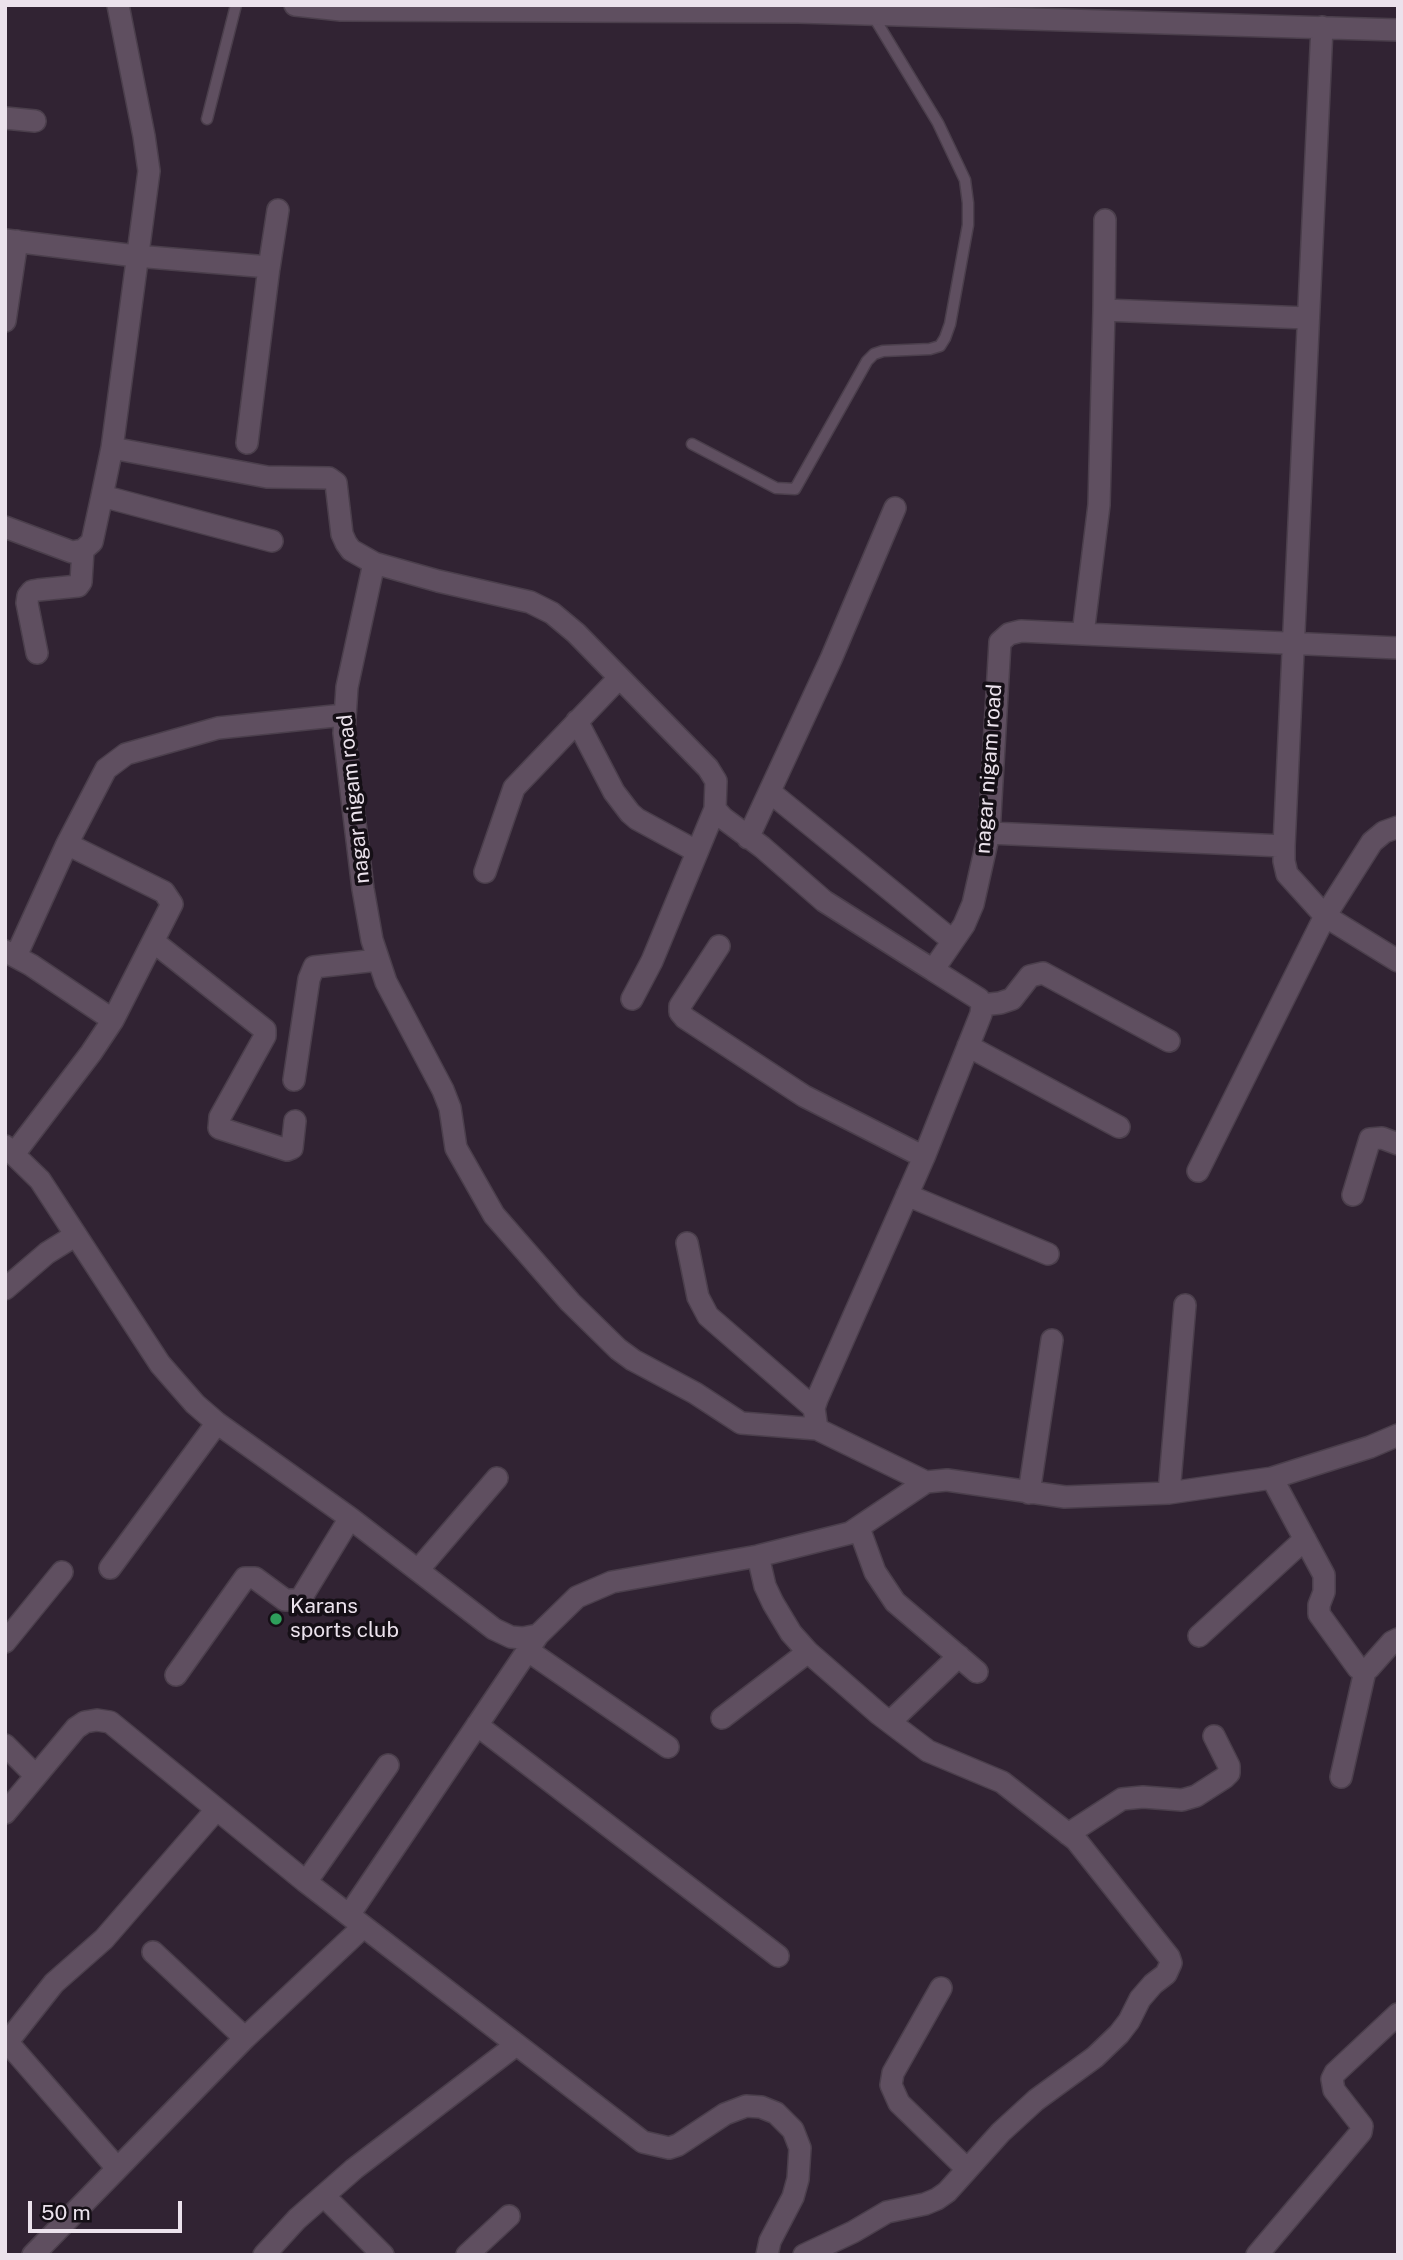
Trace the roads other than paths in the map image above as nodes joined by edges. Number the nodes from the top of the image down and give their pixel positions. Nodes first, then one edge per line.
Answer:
1 (118, 5) edge
2 (236, 5) edge
3 (295, 5) edge
4 (798, 8) edge
5 (931, 10) edge
6 (881, 11) edge
7 (1165, 14) edge
8 (1322, 27) junction
9 (1398, 30) edge
10 (5, 118) edge
11 (207, 119) dead end
12 (36, 121) dead end
13 (278, 210) dead end
14 (1105, 220) dead end
15 (11, 240) edge
16 (136, 256) junction
17 (270, 268) junction
18 (1104, 310) junction
19 (1307, 318) junction
20 (5, 321) edge
21 (247, 443) dead end
22 (692, 444) dead end
23 (112, 447) junction
24 (102, 496) junction
25 (895, 508) dead end
26 (5, 527) edge
27 (272, 541) dead end
28 (83, 550) junction
29 (374, 563) junction
30 (1083, 634) junction
31 (1293, 645) junction
32 (1398, 648) edge
33 (37, 653) dead end
34 (619, 678) junction
35 (344, 715) junction
36 (577, 721) junction
37 (770, 792) junction
38 (715, 809) junction
39 (1398, 827) edge
40 (989, 833) junction
41 (748, 838) junction
42 (67, 844) junction
43 (1284, 846) junction
44 (696, 851) junction
45 (485, 872) dead end
46 (1325, 916) junction
47 (953, 941) junction
48 (153, 942) junction
49 (719, 946) dead end
50 (11, 953) edge
51 (378, 960) junction
52 (1398, 961) edge
53 (933, 970) junction
54 (632, 999) dead end
55 (982, 1006) junction
56 (113, 1020) junction
57 (1169, 1041) dead end
58 (968, 1046) junction
59 (294, 1080) dead end
60 (295, 1121) dead end
61 (1119, 1127) dead end
62 (1398, 1144) edge
63 (10, 1150) edge
64 (924, 1157) junction
65 (1198, 1171) dead end
66 (907, 1195) junction
67 (1353, 1195) dead end
68 (76, 1235) junction
69 (687, 1242) dead end
70 (1048, 1254) dead end
71 (5, 1289) edge
72 (1185, 1305) dead end
73 (1052, 1340) dead end
74 (815, 1418) junction
75 (217, 1423) junction
76 (1398, 1435) edge
77 (497, 1478) dead end
78 (1272, 1478) junction
79 (926, 1482) junction
80 (1030, 1493) junction
81 (1169, 1493) junction
82 (350, 1518) junction
83 (859, 1528) junction
84 (1305, 1539) junction
85 (758, 1556) junction
86 (110, 1568) dead end
87 (418, 1570) junction
88 (62, 1572) dead end
89 (1199, 1636) dead end
90 (1398, 1639) edge
91 (5, 1642) edge
92 (532, 1643) junction
93 (808, 1652) junction
94 (959, 1656) junction
95 (1365, 1671) junction
96 (977, 1672) dead end
97 (176, 1675) dead end
98 (722, 1718) dead end
99 (890, 1722) junction
100 (477, 1725) junction
101 (1214, 1736) dead end
102 (5, 1745) edge
103 (668, 1747) dead end
104 (388, 1765) dead end
105 (36, 1776) junction
106 (1341, 1777) dead end
107 (216, 1811) junction
108 (5, 1813) edge
109 (1068, 1834) junction
110 (306, 1882) junction
111 (356, 1921) junction
112 (153, 1952) dead end
113 (778, 1956) dead end
114 (941, 1987) dead end
115 (1398, 2014) edge
116 (245, 2038) junction
117 (7, 2044) edge
118 (516, 2045) junction
119 (117, 2168) junction
120 (967, 2169) junction
121 (324, 2196) junction
122 (509, 2216) dead end
123 (33, 2255) edge
124 (264, 2255) edge
125 (383, 2255) edge
126 (467, 2255) edge
127 (767, 2255) edge
128 (804, 2255) edge
129 (1257, 2255) edge

1 - 16 street
2 - 11 lane
3 - 4 street
4 - 6 street
5 - 6 street
5 - 7 street
6 - 22 lane
7 - 8 street
8 - 9 street
8 - 19 street
10 - 12 street
13 - 17 street
14 - 18 street
15 - 16 street
15 - 20 street
16 - 17 street
16 - 23 street
17 - 21 street
18 - 19 street
18 - 30 street
19 - 31 street
23 - 24 street
23 - 29 street
24 - 27 street
24 - 28 street
25 - 37 street
26 - 28 street
28 - 33 street
29 - 34 street
29 - 35 street, nagar nigam road
30 - 31 street
30 - 40 street, nagar nigam road
31 - 32 street
31 - 43 street
34 - 36 street
34 - 38 street
35 - 42 street
35 - 51 street, nagar nigam road
36 - 44 street
36 - 45 street
37 - 41 street
37 - 47 street
38 - 41 street
38 - 44 street
39 - 46 street
40 - 43 street
40 - 47 street, nagar nigam road
41 - 53 street
42 - 48 street
42 - 50 street
43 - 46 street
44 - 54 street
46 - 52 street
46 - 65 street
47 - 53 street, nagar nigam road
48 - 56 street
48 - 60 street
49 - 64 street
50 - 56 street
51 - 59 street
51 - 74 street, nagar nigam road
53 - 55 street
55 - 57 street
55 - 58 street
56 - 63 street
58 - 61 street
58 - 64 street
62 - 67 street
63 - 68 street
64 - 66 street
66 - 70 street
66 - 74 street
68 - 71 street
68 - 75 street
69 - 74 street
72 - 81 street
73 - 80 street
74 - 79 street, nagar nigam road
75 - 82 street
75 - 86 street
76 - 78 street
77 - 87 street
78 - 81 street
78 - 84 street
79 - 80 street
79 - 83 street
80 - 81 street
82 - 87 street
82 - 97 street
83 - 85 street
83 - 94 street
84 - 89 street
84 - 95 street
85 - 92 street
85 - 93 street
87 - 92 street
88 - 91 street
90 - 95 street
92 - 100 street
92 - 103 street
93 - 98 street
93 - 99 street
94 - 96 street
94 - 99 street
95 - 106 street
99 - 109 street
100 - 111 street
100 - 113 street
101 - 109 street
102 - 105 street
104 - 110 street
105 - 107 street
105 - 108 street
107 - 110 street
107 - 117 street
109 - 120 street
110 - 111 street
111 - 116 street
111 - 118 street
112 - 116 street
114 - 120 street
115 - 129 street
116 - 119 street
117 - 119 street
118 - 121 street
118 - 127 street
119 - 123 street
120 - 128 street
121 - 124 street
121 - 125 street
122 - 126 street

